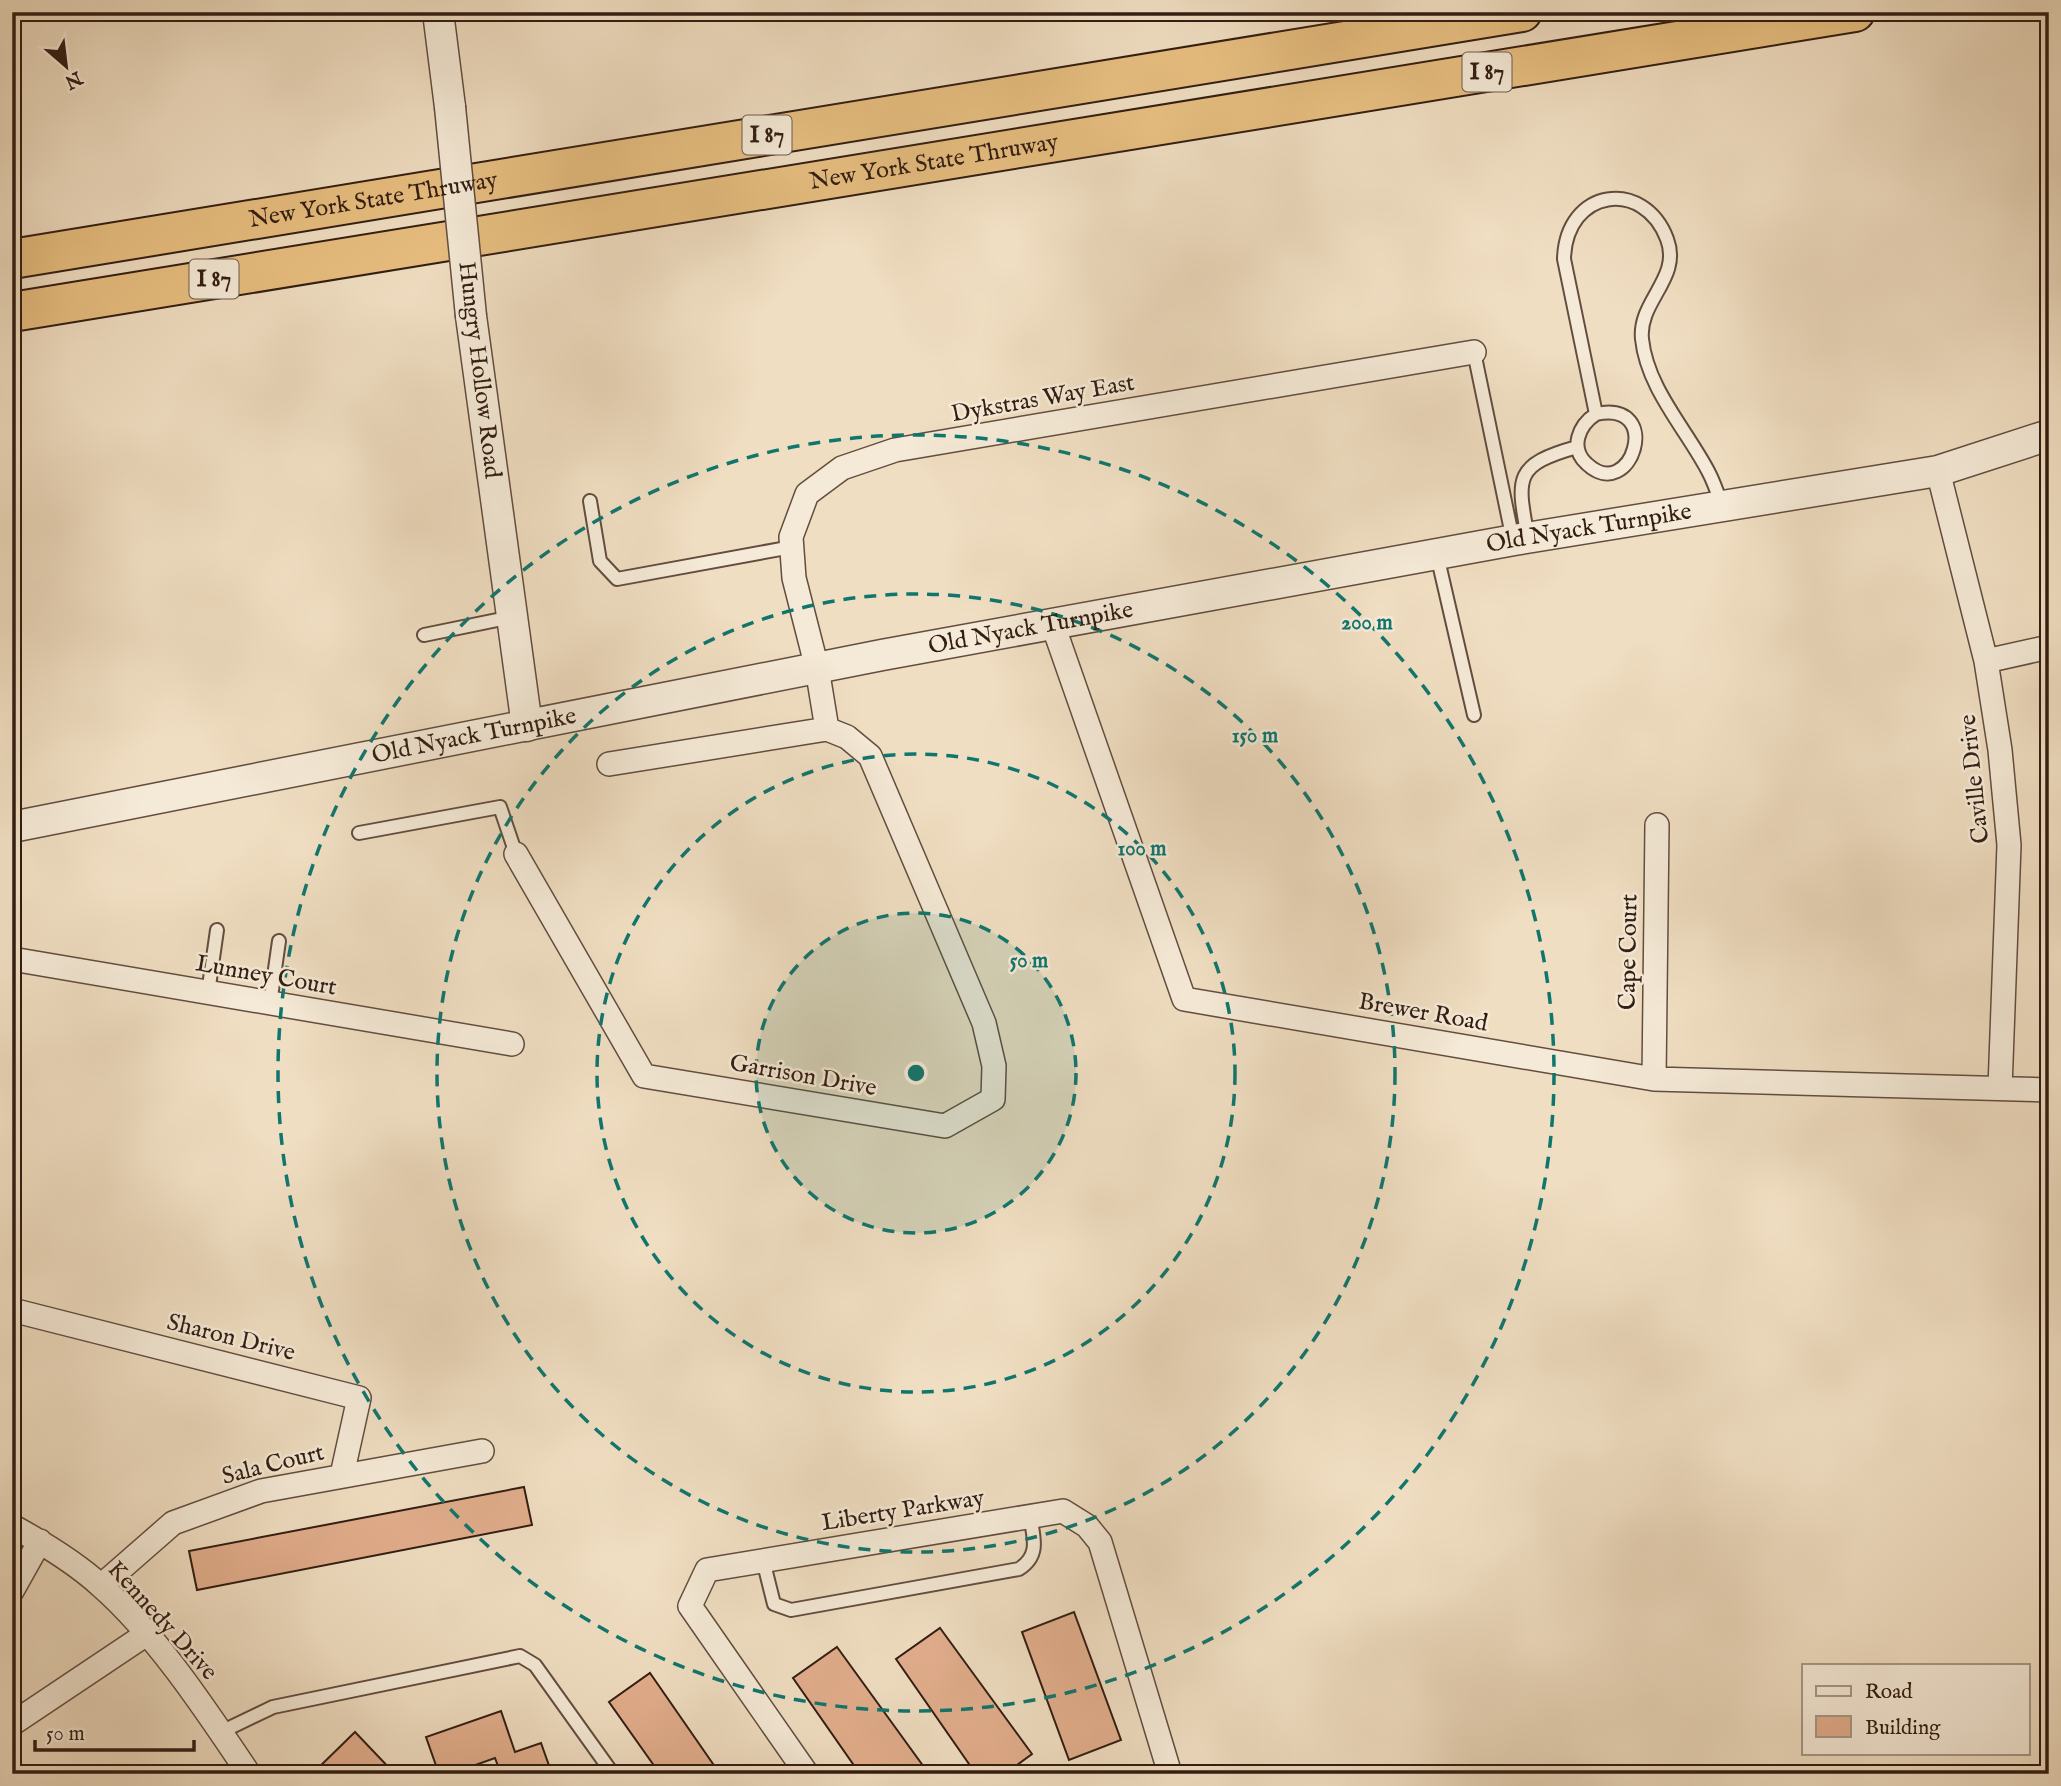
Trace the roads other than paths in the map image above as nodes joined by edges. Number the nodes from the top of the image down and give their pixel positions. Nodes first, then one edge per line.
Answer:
1 (438, 12) edge
2 (1522, 12) edge
3 (1855, 12) edge
4 (12, 259) edge
5 (12, 312) edge
6 (1474, 352) joint
7 (1596, 414) junction
8 (2049, 435) edge
9 (1577, 447) junction
10 (1938, 471) junction
11 (590, 501) dead end
12 (1722, 506) junction
13 (1521, 539) junction
14 (792, 547) junction
15 (1437, 554) junction
16 (512, 617) junction
17 (1053, 625) junction
18 (424, 635) dead end
19 (2049, 647) edge
20 (1986, 661) junction
21 (817, 668) junction
22 (1474, 715) dead end
23 (527, 726) junction
24 (827, 729) junction
25 (609, 764) dead end
26 (1657, 825) dead end
27 (12, 827) edge
28 (359, 833) dead end
29 (516, 854) joint
30 (217, 930) dead end
31 (279, 941) dead end
32 (12, 959) edge
33 (208, 993) junction
34 (270, 1004) junction
35 (512, 1044) dead end
36 (1654, 1079) junction
37 (2000, 1088) junction
38 (2049, 1090) edge
39 (12, 1310) edge
40 (482, 1451) dead end
41 (342, 1475) junction
42 (1030, 1516) junction
43 (12, 1526) edge
44 (40, 1541) junction
45 (763, 1560) junction
46 (101, 1586) junction
47 (12, 1591) edge
48 (145, 1635) junction
49 (12, 1724) edge
50 (221, 1732) junction
51 (249, 1774) edge
52 (613, 1774) edge
53 (807, 1774) edge
54 (1170, 1774) edge

1 - 16 street, Hungry Hollow Road, bridge
2 - 4 highway, New York State Thruway / I 87
3 - 5 highway, New York State Thruway / I 87
6 - 13 lane
6 - 14 street, Dykstras Way East
7 - 9 lane
7 - 9 lane
7 - 12 lane
8 - 10 street, Old Nyack Turnpike
9 - 13 lane
10 - 12 street, Old Nyack Turnpike
10 - 20 street, Caville Drive
11 - 14 lane
12 - 13 street, Old Nyack Turnpike
13 - 15 street, Old Nyack Turnpike
14 - 21 street, Dykstras Way East
15 - 17 street, Old Nyack Turnpike
15 - 22 lane
16 - 18 lane
16 - 23 street, Hungry Hollow Road
17 - 21 street, Old Nyack Turnpike
17 - 36 street, Brewer Road
19 - 20 street
20 - 37 street, Caville Drive
21 - 23 street, Old Nyack Turnpike
21 - 24 street
23 - 27 street, Old Nyack Turnpike
24 - 25 street
24 - 29 street, Garrison Drive
26 - 36 street, Cape Court
28 - 29 lane
30 - 33 lane
31 - 34 lane
32 - 33 street, Lunney Court
33 - 34 street, Lunney Court
34 - 35 street, Lunney Court
36 - 37 street, Brewer Road
37 - 38 street, Brewer Road
39 - 41 street, Sharon Drive
40 - 41 street, Sala Court
41 - 46 street, Sala Court
42 - 45 street, Liberty Parkway
42 - 45 lane
42 - 54 street, Liberty Parkway
43 - 44 street, Kennedy Drive
44 - 46 street, Kennedy Drive
44 - 47 street
45 - 53 street, Liberty Parkway
46 - 48 street, Kennedy Drive
48 - 49 street
48 - 50 street, Kennedy Drive
50 - 51 street, Kennedy Drive
50 - 52 lane

